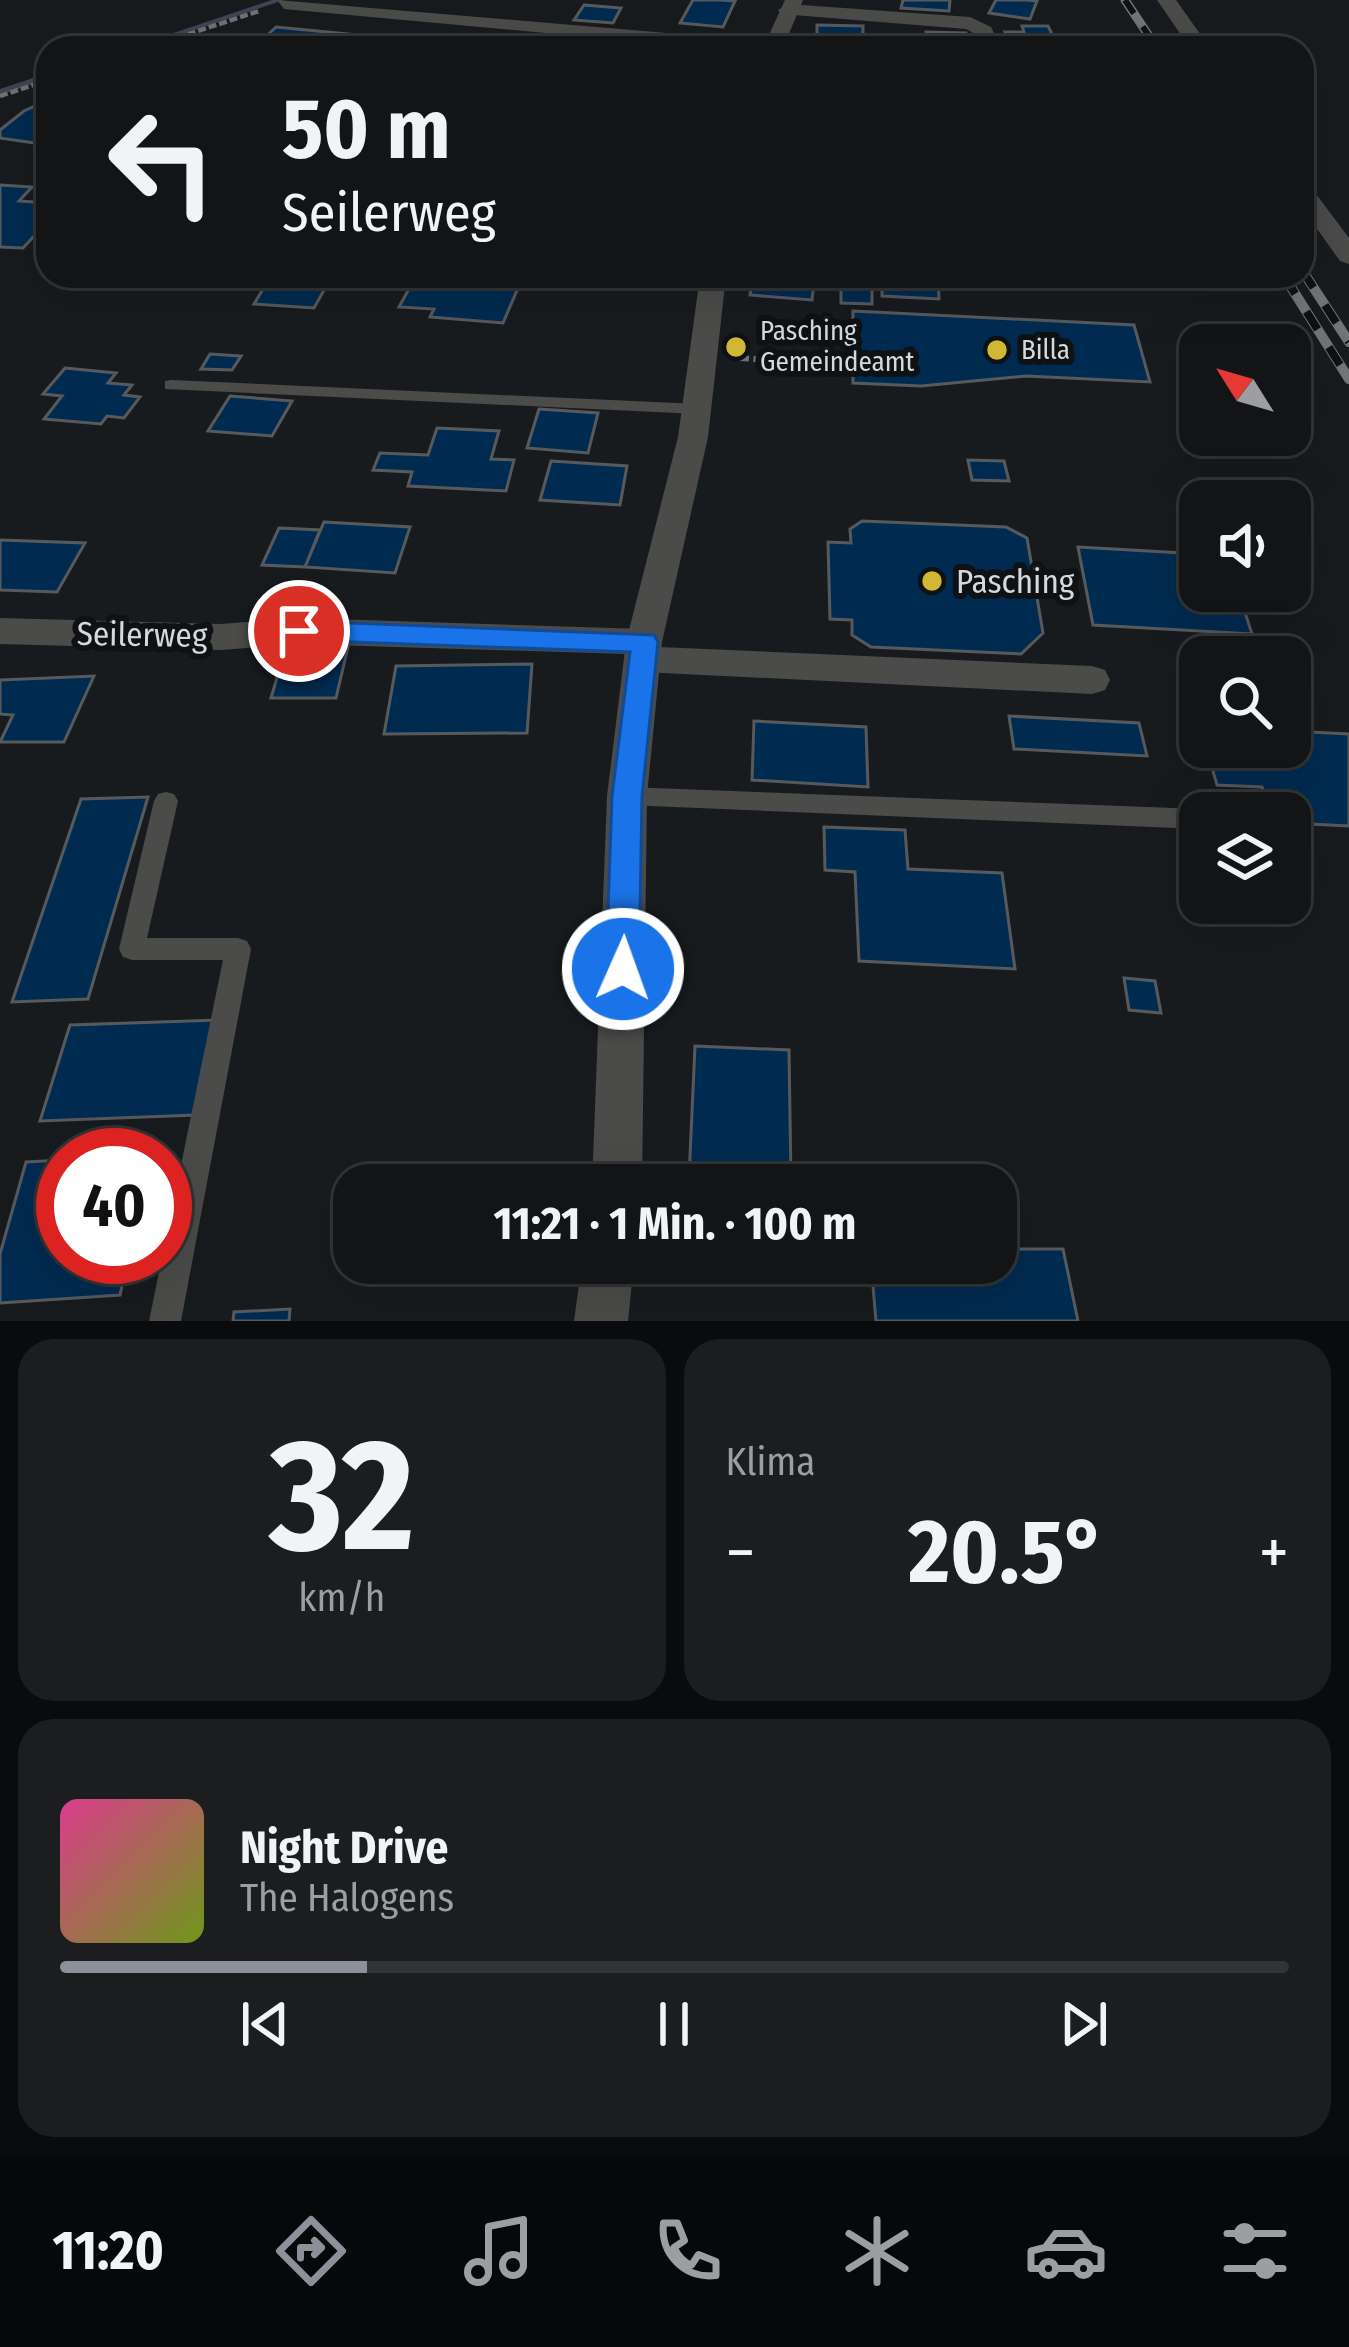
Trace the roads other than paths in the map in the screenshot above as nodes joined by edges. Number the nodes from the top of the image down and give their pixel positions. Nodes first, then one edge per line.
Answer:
1 (1166, 0) edge
2 (284, 3) road end
3 (791, 5) edge
4 (643, 36) edge
5 (778, 36) edge
6 (986, 36) edge
7 (1192, 36) edge
8 (1314, 208) edge
9 (1349, 256) edge
10 (711, 288) edge
11 (170, 385) dead end
12 (698, 410) junction
13 (0, 631) edge
14 (643, 651) junction
15 (1092, 680) dead end
16 (627, 796) junction
17 (166, 801) dead end
18 (1179, 818) edge
19 (618, 1164) edge
20 (605, 1284) edge
21 (165, 1321) edge
22 (601, 1321) edge

1 - 7 street
2 - 4 street
3 - 5 street
3 - 6 street
8 - 9 street
10 - 12 street
11 - 12 lane
12 - 14 street
13 - 14 street, Seilerweg
14 - 15 street, Seilerweg
14 - 16 street
16 - 18 lane
16 - 19 street
17 - 21 lane
20 - 22 street

